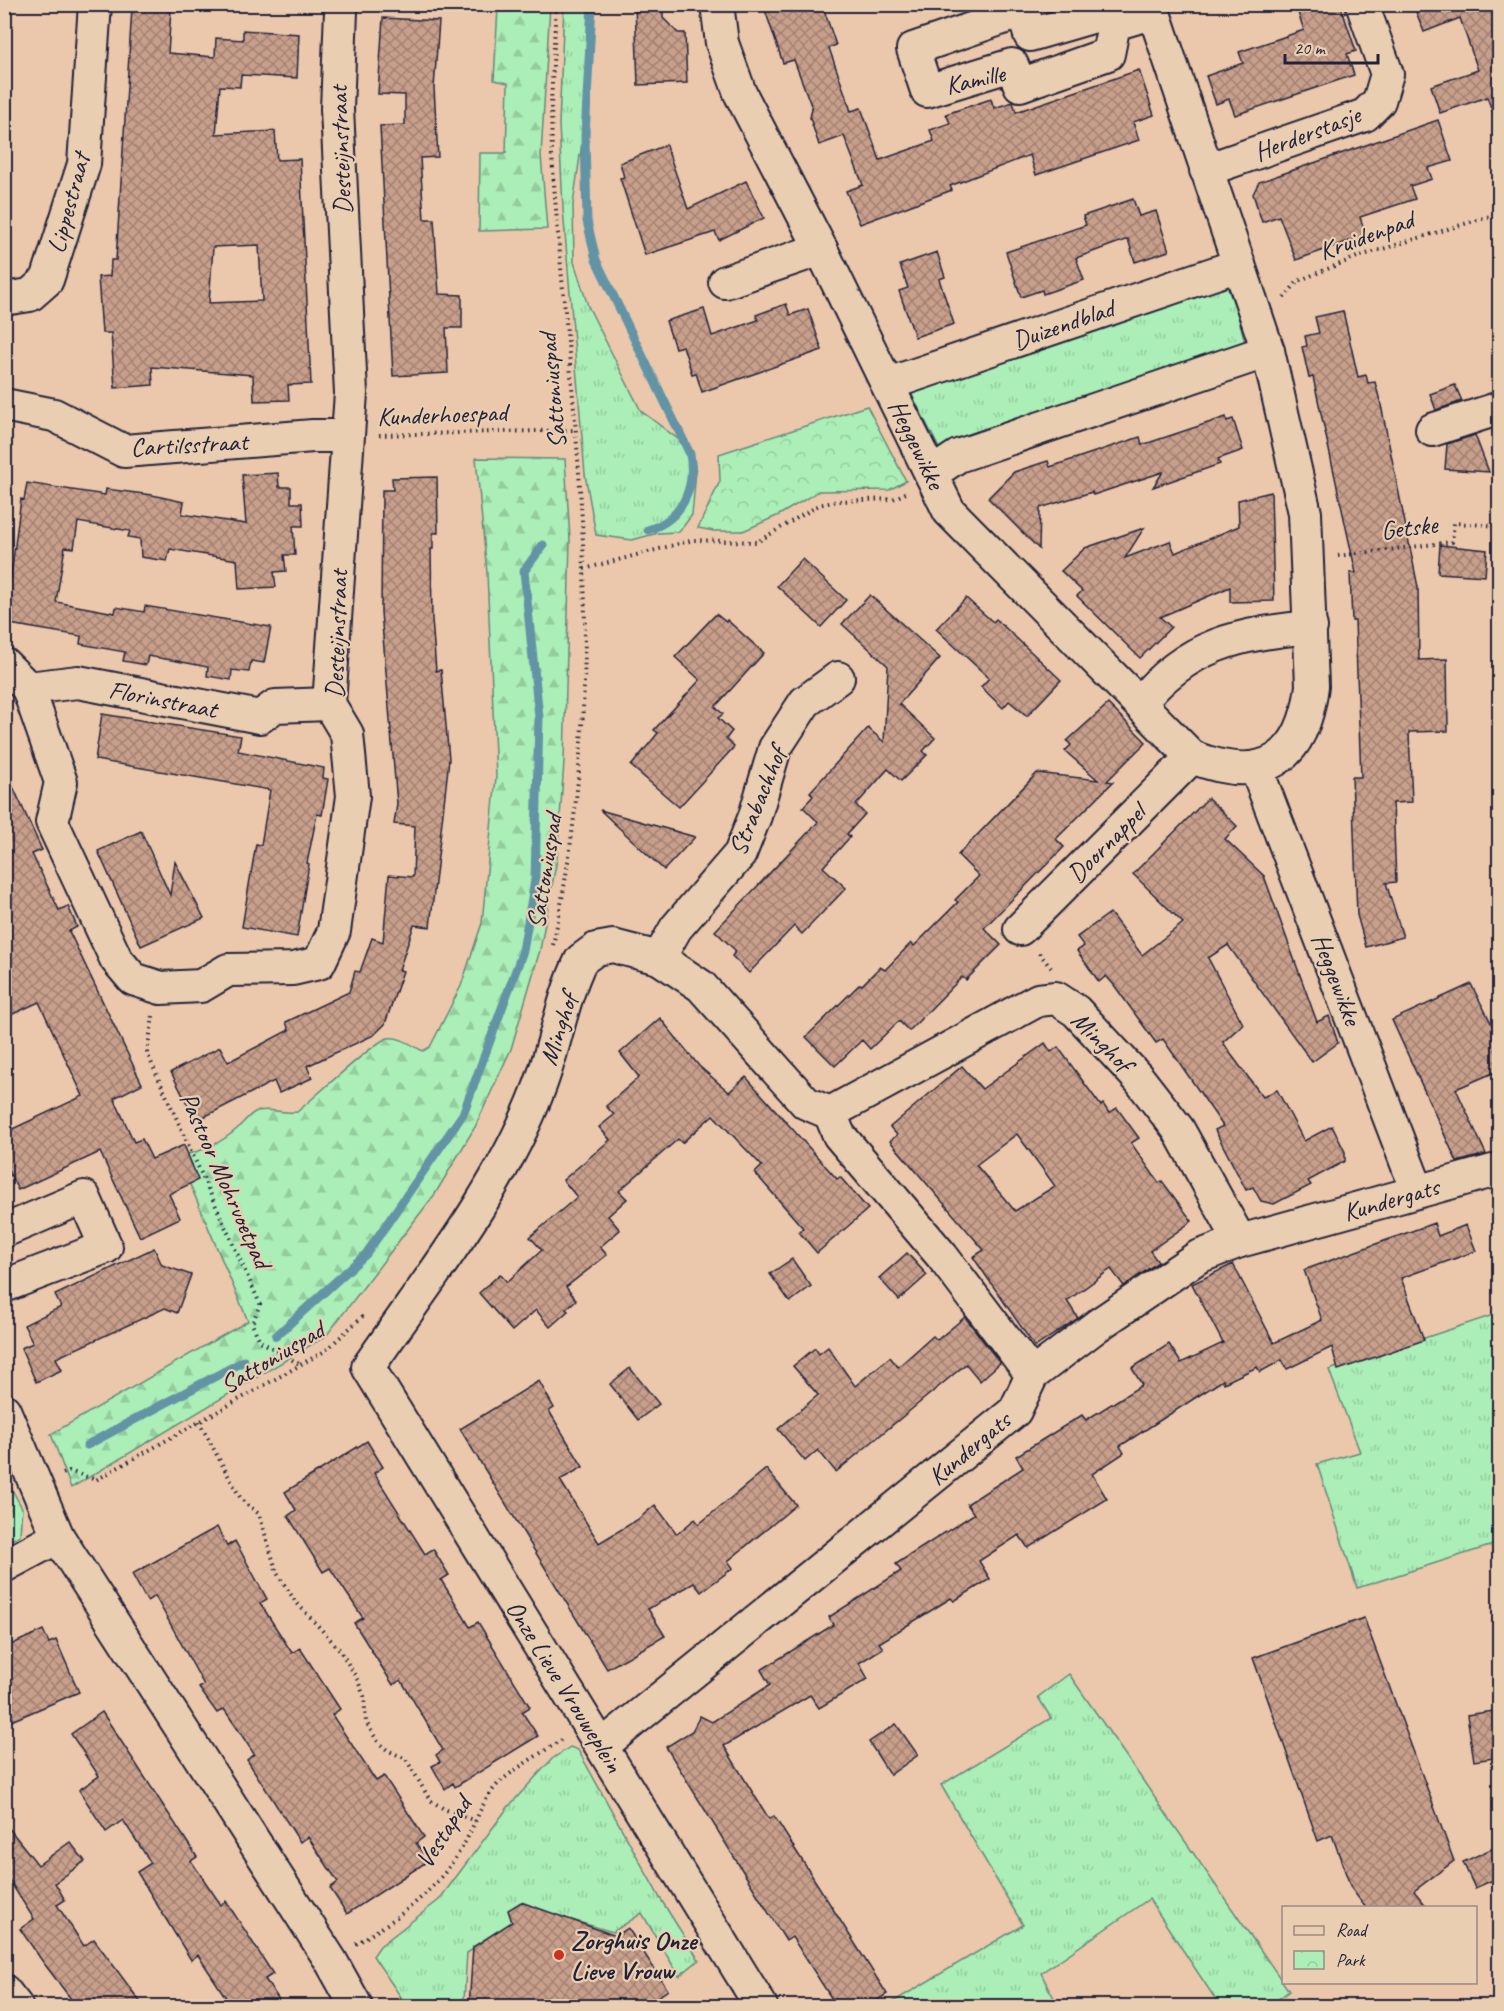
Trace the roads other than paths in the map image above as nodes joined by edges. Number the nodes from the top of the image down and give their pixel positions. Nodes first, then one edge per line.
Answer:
1 (95, 4) edge
2 (339, 4) edge
3 (717, 4) edge
4 (1362, 4) edge
5 (1151, 9) edge
6 (1114, 24) junction
7 (1206, 170) junction
8 (821, 249) junction
9 (1239, 265) junction
10 (725, 282) dead end
11 (4, 299) edge
12 (1268, 351) junction
13 (888, 384) junction
14 (4, 405) edge
15 (1500, 408) edge
16 (1432, 430) dead end
17 (346, 436) junction
18 (931, 474) junction
19 (1311, 627) junction
20 (4, 664) edge
21 (838, 678) dead end
22 (28, 688) junction
23 (329, 704) junction
24 (1140, 704) junction
25 (1192, 757) junction
26 (1256, 768) junction
27 (1020, 929) road end
28 (659, 958) junction
29 (830, 1113) junction
30 (1500, 1169) edge
31 (1417, 1190) junction
32 (4, 1231) edge
33 (1240, 1241) junction
34 (4, 1286) edge
35 (368, 1367) joint
36 (1032, 1376) junction
37 (8, 1428) edge
38 (58, 1537) junction
39 (4, 1566) edge
40 (595, 1734) junction
41 (4, 1991) edge
42 (353, 2006) edge
43 (16, 2007) edge
44 (761, 2007) edge

1 - 11 street, Lippestraat
2 - 17 street, Desteijnstraat
3 - 8 street, Heggewikke
4 - 7 street, Herderstasje
5 - 6 street, Kamille
5 - 7 street, Heggewikke
6 - 6 street, Kamille
7 - 9 street, Heggewikke
8 - 10 street
8 - 13 street, Heggewikke
9 - 12 street, Heggewikke
9 - 13 street, Duizendblad
12 - 18 street
12 - 19 street, Heggewikke
13 - 18 street, Heggewikke
14 - 17 street, Cartilsstraat
15 - 16 street
17 - 23 street, Desteijnstraat
18 - 24 street, Heggewikke
19 - 24 street
19 - 26 street, Heggewikke
20 - 22 street
21 - 28 street, Strabachhof
22 - 23 street, Florinstraat
22 - 23 street, Desteijnstraat
24 - 25 street, Heggewikke
25 - 26 street, Heggewikke
25 - 27 street, Doornappel
26 - 31 street, Heggewikke
28 - 29 street, Minghof
28 - 35 street, Minghof
29 - 33 street, Minghof
29 - 36 street
30 - 31 street, Kundergats
31 - 33 street, Kundergats
32 - 34 street
33 - 36 street, Kundergats
35 - 40 street, Onze Lieve Vrouweplein
36 - 40 street, Kundergats
37 - 38 street
38 - 39 street
38 - 42 street
40 - 44 street, Onze Lieve Vrouweplein
41 - 43 street

